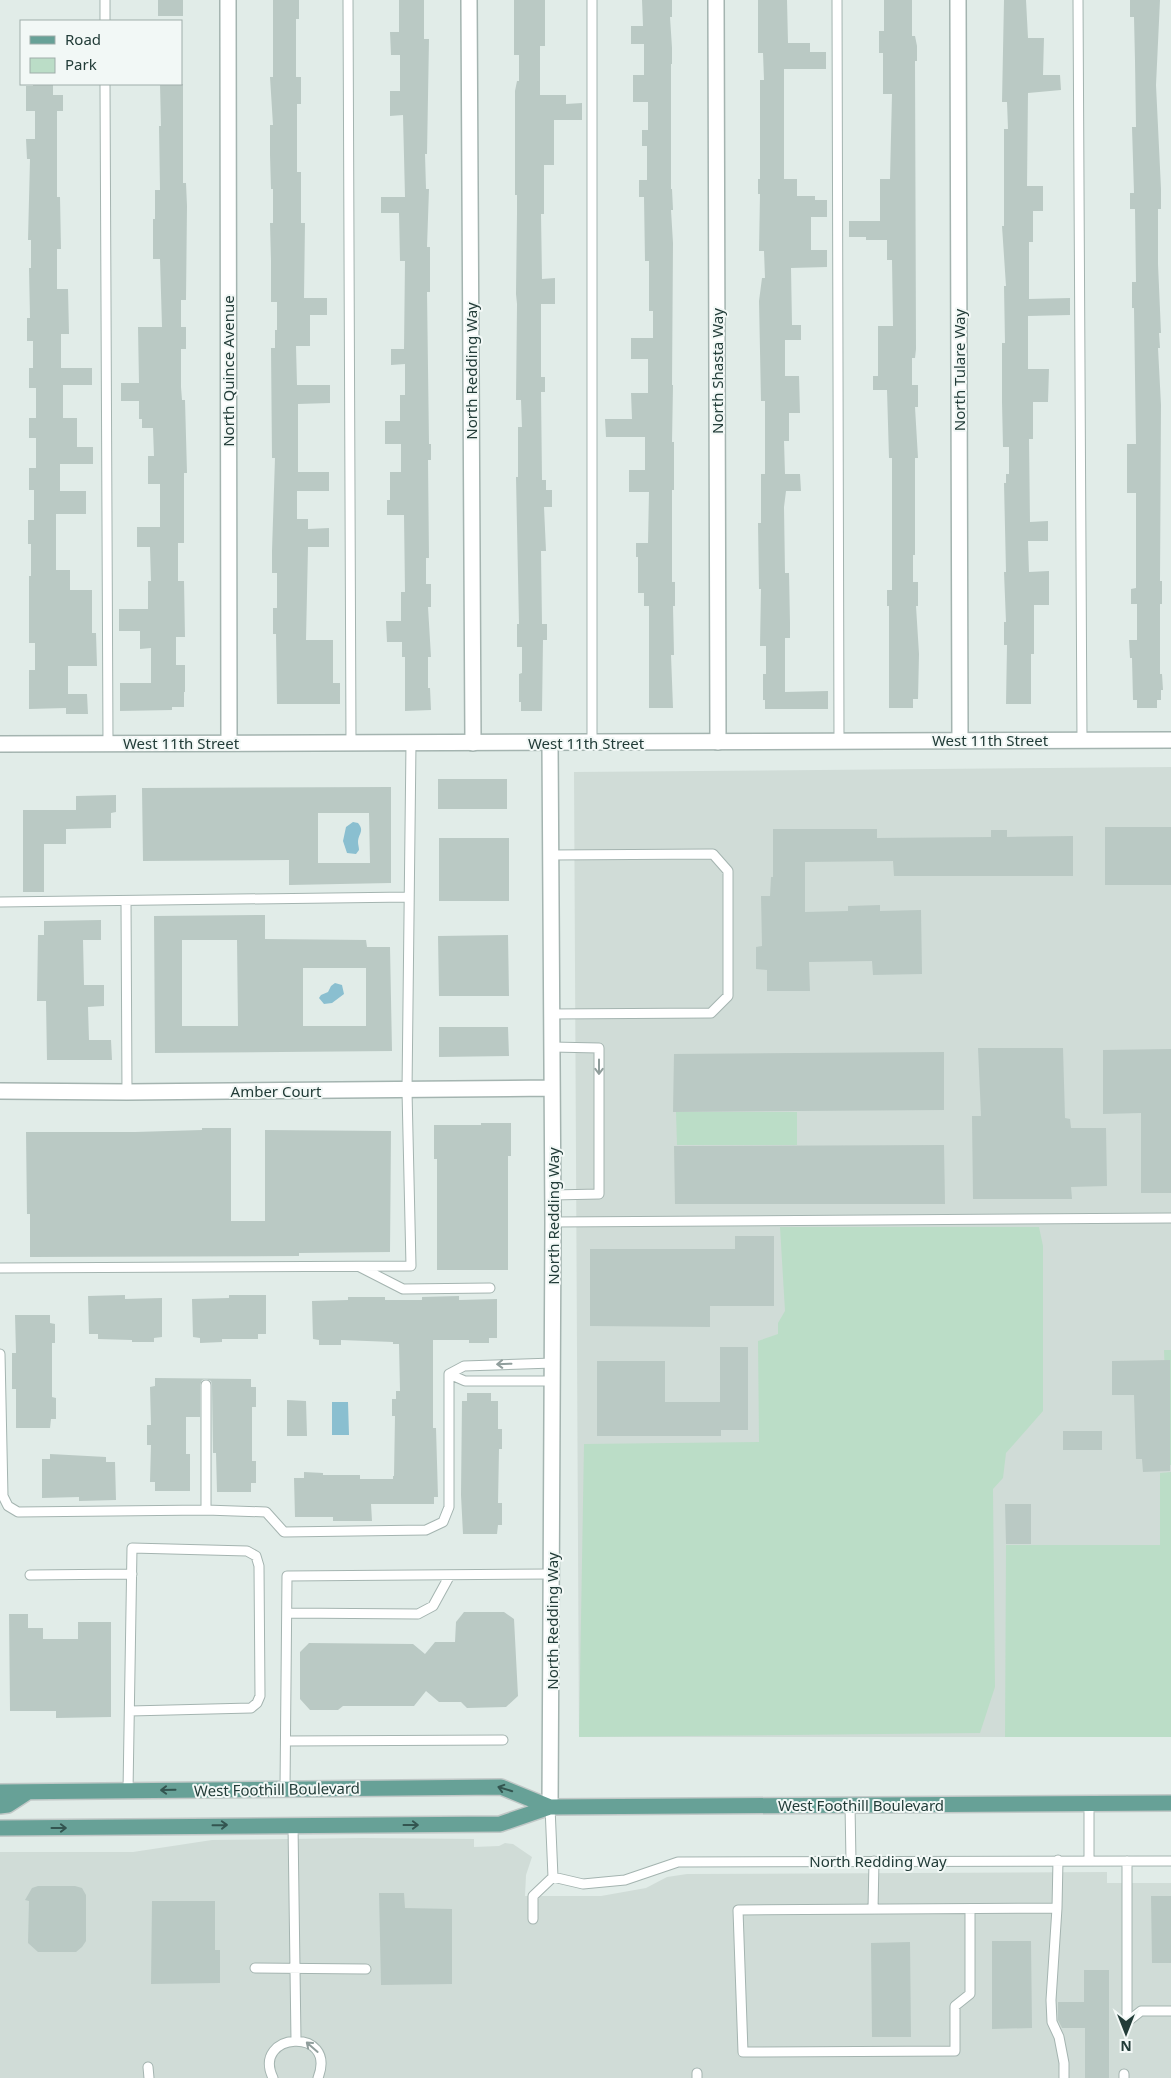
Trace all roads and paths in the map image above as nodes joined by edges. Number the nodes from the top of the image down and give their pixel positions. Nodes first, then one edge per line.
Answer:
1 (105, 0) edge
2 (228, 0) edge
3 (348, 0) edge
4 (469, 0) edge
5 (592, 0) edge
6 (716, 0) edge
7 (838, 0) edge
8 (958, 0) edge
9 (1078, 0) edge
10 (105, 20) edge
11 (105, 85) edge
12 (960, 740) junction
13 (1082, 740) junction
14 (1171, 740) edge
15 (839, 741) junction
16 (592, 742) junction
17 (718, 742) junction
18 (108, 743) junction
19 (229, 743) junction
20 (351, 743) junction
21 (411, 743) junction
22 (473, 743) junction
23 (550, 743) junction
24 (0, 744) edge
25 (551, 855) junction
26 (409, 897) junction
27 (0, 902) edge
28 (126, 902) junction
29 (552, 1014) junction
30 (552, 1047) junction
31 (552, 1088) junction
32 (407, 1090) junction
33 (0, 1091) edge
34 (127, 1092) junction
35 (553, 1195) junction
36 (1171, 1218) edge
37 (553, 1222) junction
38 (358, 1266) junction
39 (0, 1268) edge
40 (490, 1288) dead end
41 (0, 1354) edge
42 (553, 1363) junction
43 (449, 1374) junction
44 (553, 1381) junction
45 (206, 1385) dead end
46 (206, 1510) junction
47 (132, 1574) junction
48 (552, 1574) junction
49 (30, 1575) dead end
50 (450, 1575) junction
51 (287, 1613) junction
52 (130, 1711) junction
53 (503, 1740) dead end
54 (286, 1741) junction
55 (285, 1789) junction
56 (128, 1791) junction
57 (0, 1792) edge
58 (28, 1792) junction
59 (1089, 1804) junction
60 (1171, 1804) edge
61 (850, 1805) junction
62 (0, 1806) edge
63 (550, 1807) junction
64 (293, 1825) junction
65 (0, 1828) edge
66 (1058, 1860) junction
67 (1090, 1860) junction
68 (850, 1861) junction
69 (874, 1861) junction
70 (1127, 1861) junction
71 (1171, 1861) edge
72 (553, 1877) junction
73 (1056, 1908) junction
74 (874, 1909) junction
75 (970, 1909) junction
76 (533, 1919) dead end
77 (254, 1968) dead end
78 (295, 1968) junction
79 (366, 1969) dead end
80 (1171, 2011) edge
81 (296, 2040) junction
82 (148, 2067) dead end
83 (148, 2078) edge
84 (273, 2078) edge
85 (318, 2078) edge
86 (1064, 2078) edge

1 - 10 lane
2 - 19 street, North Quince Avenue
3 - 20 lane
4 - 22 street, North Redding Way
5 - 16 lane
6 - 17 street, North Shasta Way
7 - 15 lane
8 - 12 street, North Tulare Way
9 - 13 lane
11 - 18 lane
12 - 13 street, West 11th Street
12 - 15 street, West 11th Street
13 - 14 street, West 11th Street
15 - 17 street, West 11th Street
16 - 17 street, West 11th Street
16 - 23 street, West 11th Street
18 - 19 street, West 11th Street
18 - 24 street, West 11th Street
19 - 20 street, West 11th Street
20 - 21 street, West 11th Street
21 - 22 street, West 11th Street
21 - 26 lane
22 - 23 street, West 11th Street
23 - 25 street, North Redding Way
25 - 29 street, North Redding Way
25 - 29 lane
26 - 28 lane
26 - 32 lane
27 - 28 lane
28 - 34 lane
29 - 30 street, North Redding Way
30 - 31 street, North Redding Way
30 -> 35 lane
31 - 32 street, Amber Court
31 - 35 street, North Redding Way
32 - 34 street, Amber Court
32 - 38 lane
33 - 34 street, Amber Court
35 - 37 street, North Redding Way
36 - 37 lane
37 - 42 street, North Redding Way
38 - 39 lane
38 - 40 lane
41 - 46 lane
42 -> 43 lane
42 - 44 street, North Redding Way
43 - 44 lane
43 - 46 lane
44 - 48 street, North Redding Way
45 - 46 lane
47 - 49 lane
47 - 52 lane
47 - 52 lane
48 - 50 lane
48 - 63 street, North Redding Way
50 - 51 lane
50 - 51 lane
51 - 54 lane
52 - 56 lane
53 - 54 lane
54 - 55 lane
55 -> 56 main road, West Foothill Boulevard
63 -> 55 main road, West Foothill Boulevard
56 - 58 main road, West Foothill Boulevard
57 - 58 main road, West Foothill Boulevard
58 - 62 main road
59 - 60 main road, West Foothill Boulevard
59 - 61 main road, West Foothill Boulevard
59 - 67 lane
61 - 63 main road, West Foothill Boulevard
61 - 68 lane
64 -> 63 main road, West Foothill Boulevard
63 - 72 lane, North Redding Way
65 -> 64 main road, West Foothill Boulevard
64 - 78 lane
66 - 67 lane, North Redding Way
66 - 69 lane, North Redding Way
66 - 73 lane
67 - 70 lane, North Redding Way
68 - 69 lane, North Redding Way
68 - 72 lane, North Redding Way
69 - 74 lane
70 - 71 lane, North Redding Way
70 - 80 lane
72 - 76 lane
73 - 75 lane
73 - 86 lane
74 - 75 lane
74 - 75 lane
77 - 78 lane
78 - 79 lane
78 - 81 lane
81 - 84 lane
85 -> 81 lane
82 - 83 lane

